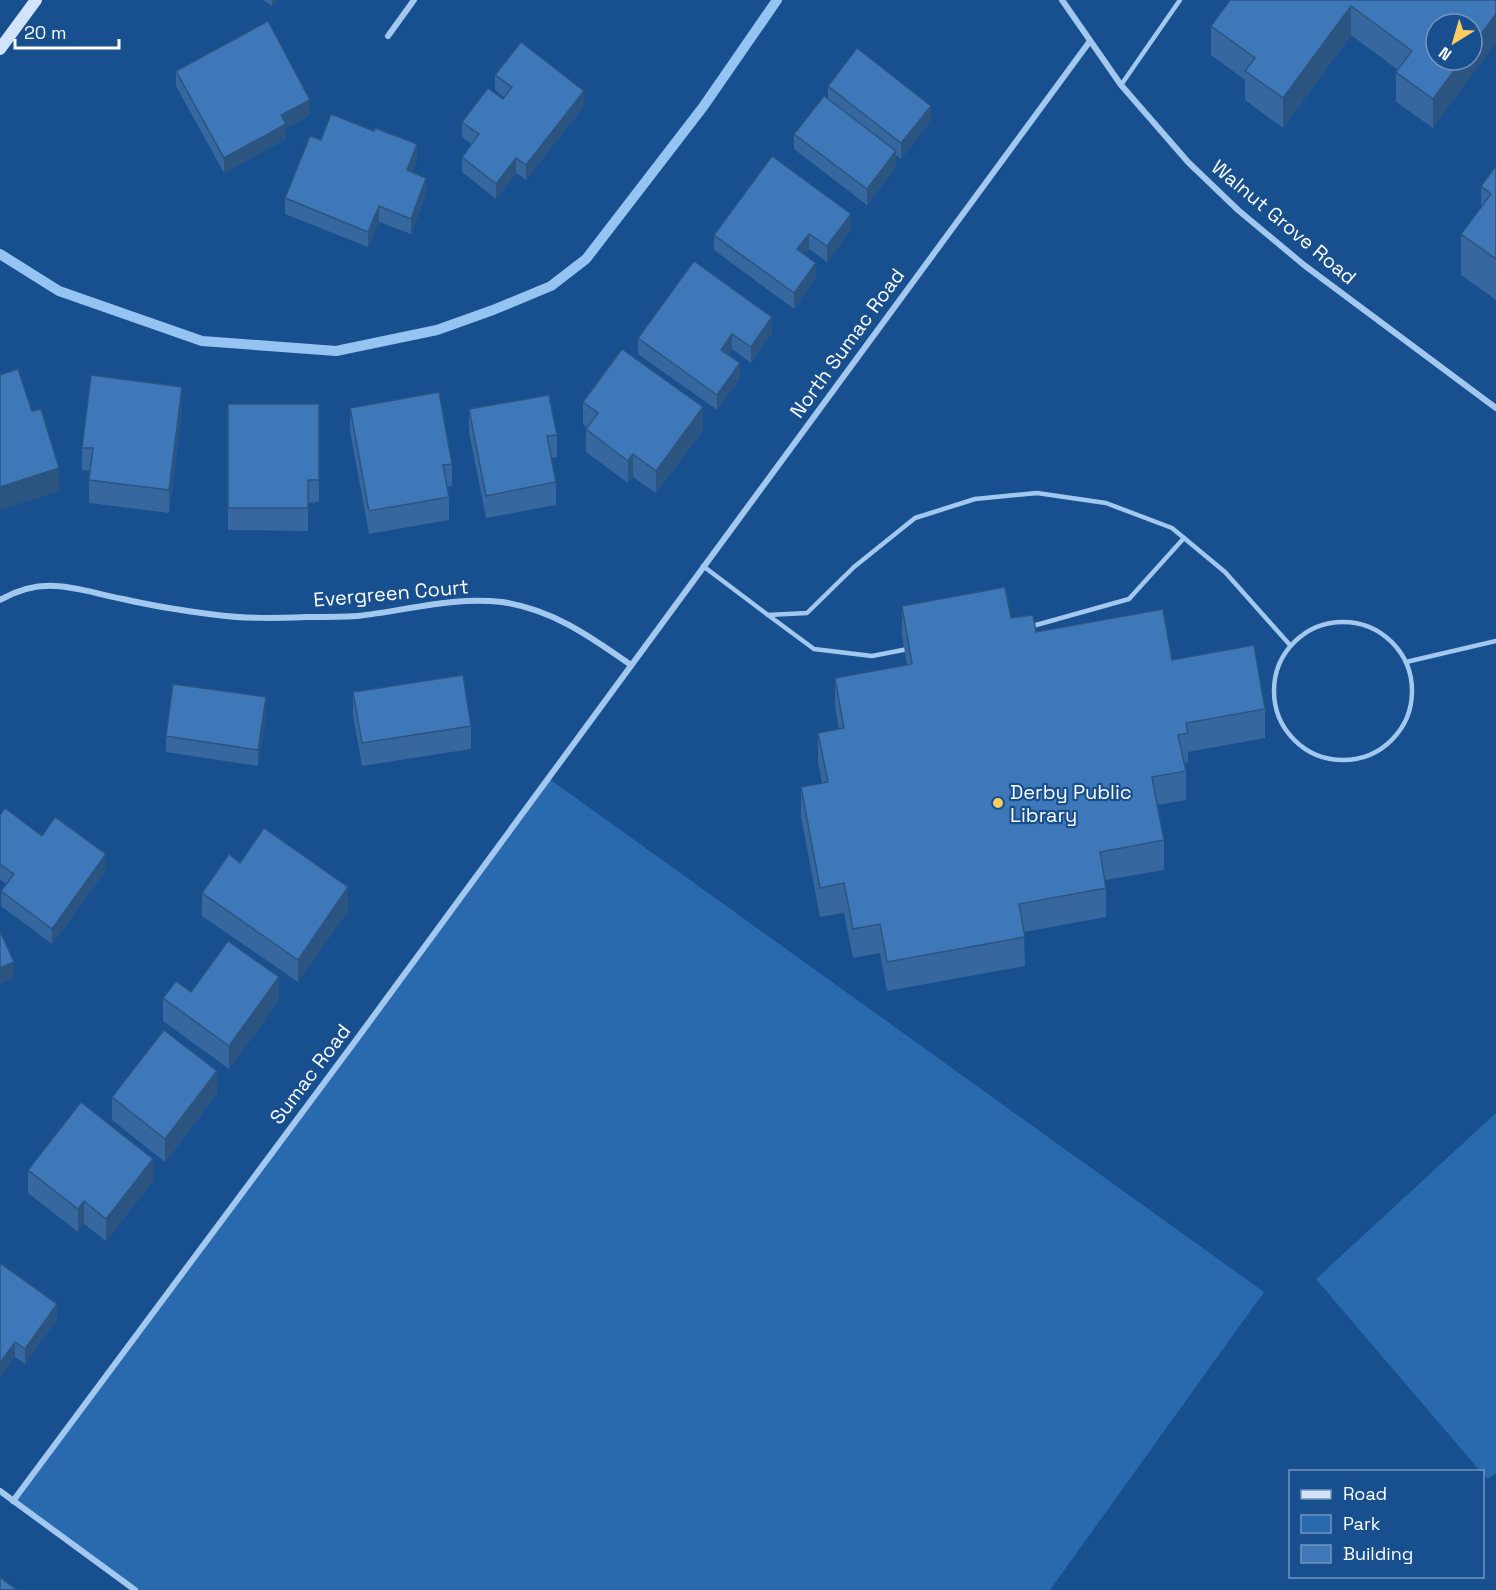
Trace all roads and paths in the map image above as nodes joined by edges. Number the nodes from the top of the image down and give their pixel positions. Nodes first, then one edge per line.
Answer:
1 (36, 0) edge
2 (414, 0) edge
3 (1062, 0) edge
4 (1180, 0) edge
5 (388, 36) dead end
6 (1090, 41) junction
7 (0, 49) edge
8 (1121, 85) junction
9 (1496, 408) edge
10 (1184, 538) junction
11 (703, 566) junction
12 (0, 600) edge
13 (768, 615) junction
14 (1028, 628) edge
15 (1496, 641) edge
16 (1290, 645) junction
17 (916, 648) edge
18 (1406, 662) junction
19 (631, 665) junction
20 (0, 1491) edge
21 (13, 1501) junction
22 (135, 1590) edge

1 - 7 main road
2 - 5 street
3 - 6 street, Walnut Grove Road
4 - 8 lane
6 - 8 street, Walnut Grove Road
6 - 11 street, North Sumac Road
8 - 9 street, Walnut Grove Road
10 - 13 lane
10 - 14 lane
10 - 16 lane
11 - 13 lane
11 - 19 street, North Sumac Road
12 - 19 street, Evergreen Court
13 - 17 lane
15 - 18 lane
16 - 18 lane
16 - 18 lane
19 - 21 street, Sumac Road
20 - 21 street
21 - 22 street

